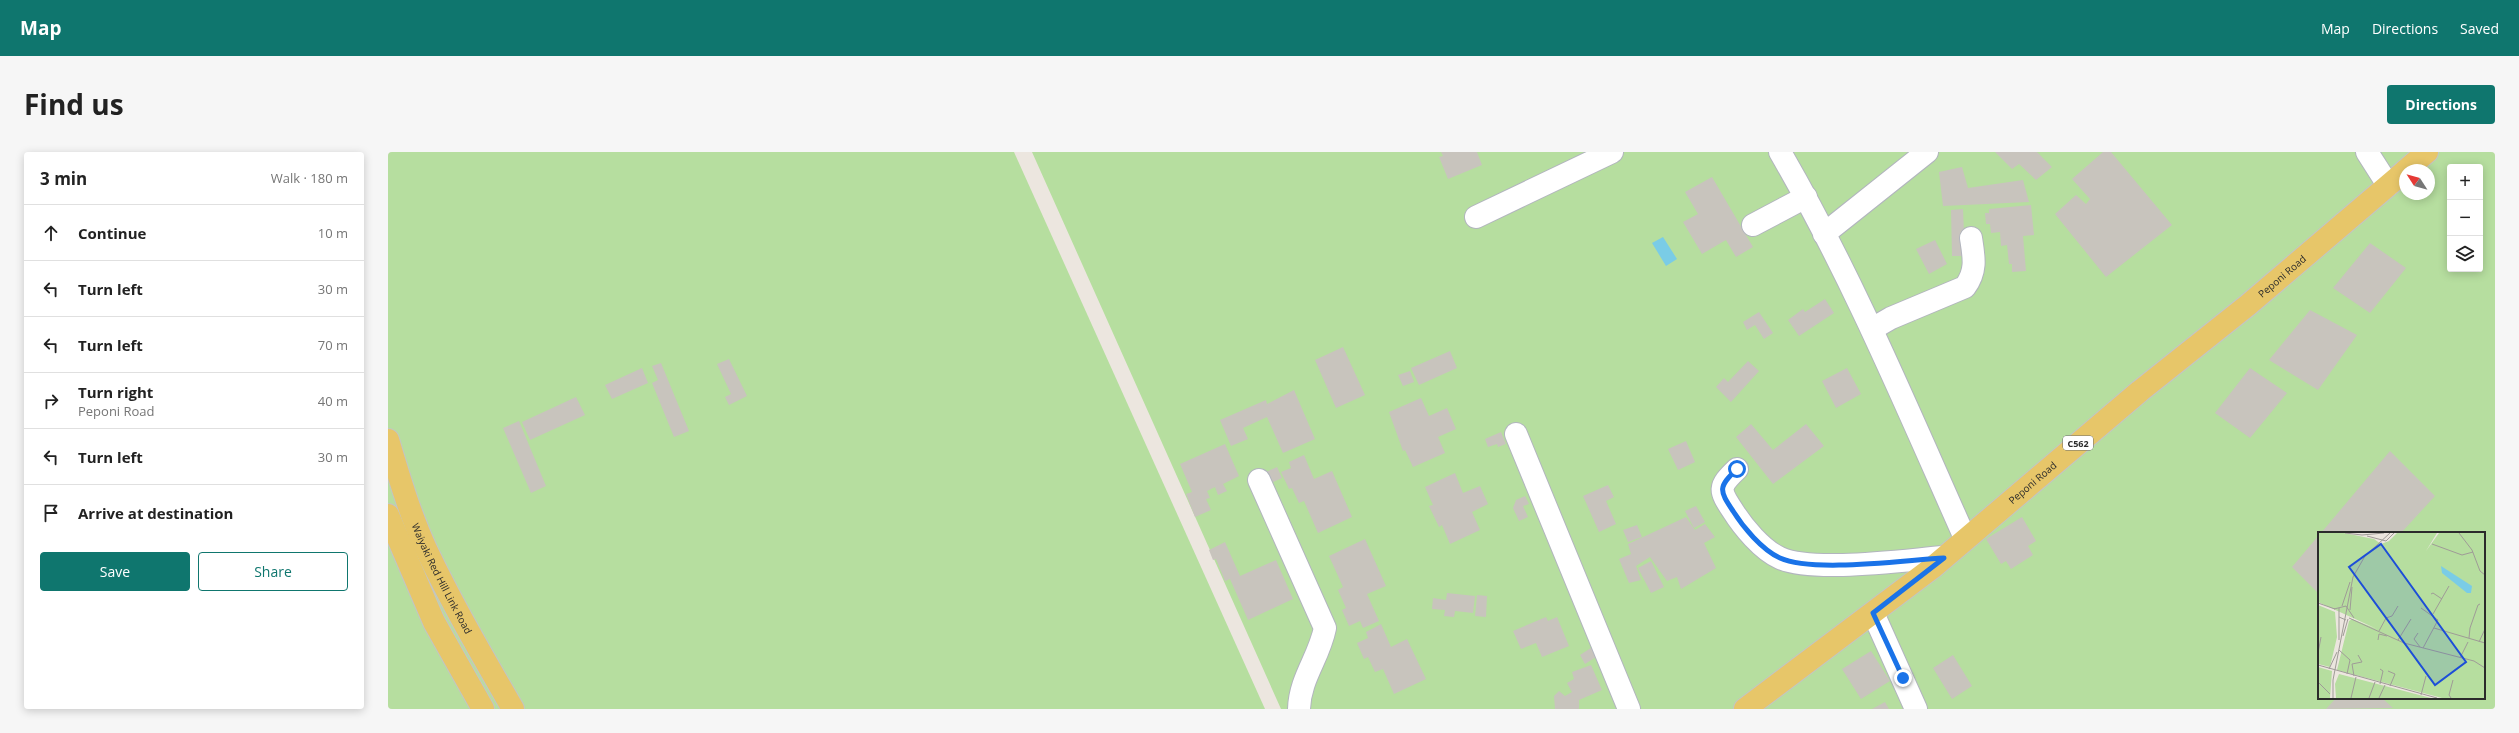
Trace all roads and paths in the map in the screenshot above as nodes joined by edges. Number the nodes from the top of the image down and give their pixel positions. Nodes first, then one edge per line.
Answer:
1 (1612, 152) edge
2 (1780, 152) edge
3 (1927, 152) edge
4 (2367, 152) edge
5 (2427, 152) edge
6 (2413, 164) edge
7 (2399, 176) edge
8 (2388, 185) junction
9 (1806, 197) junction
10 (1476, 217) dead end
11 (1753, 225) dead end
12 (1824, 234) junction
13 (1971, 238) dead end
14 (1872, 329) junction
15 (1516, 434) dead end
16 (388, 440) edge
17 (1737, 469) dead end
18 (1259, 480) dead end
19 (388, 514) edge
20 (1965, 538) junction
21 (1944, 558) junction
22 (1873, 613) junction
23 (483, 709) edge
24 (513, 709) edge
25 (1298, 709) edge
26 (1629, 709) edge
27 (1745, 709) edge
28 (1916, 709) edge

1 - 10 street
2 - 9 street
3 - 12 street
4 - 8 street
5 - 6 main road, Peponi Road / C562
7 - 8 main road, Peponi Road / C562
8 - 20 main road, Peponi Road / C562
9 - 11 street
9 - 12 street
12 - 14 street
13 - 14 street
14 - 20 street
15 - 26 street
16 - 24 main road, Waiyaki Red Hill Link Road
17 - 21 street
18 - 25 street
19 - 23 main road
20 - 21 main road, Peponi Road / C562
21 - 22 main road, Peponi Road / C562
22 - 27 main road, Peponi Road / C562
22 - 28 street

